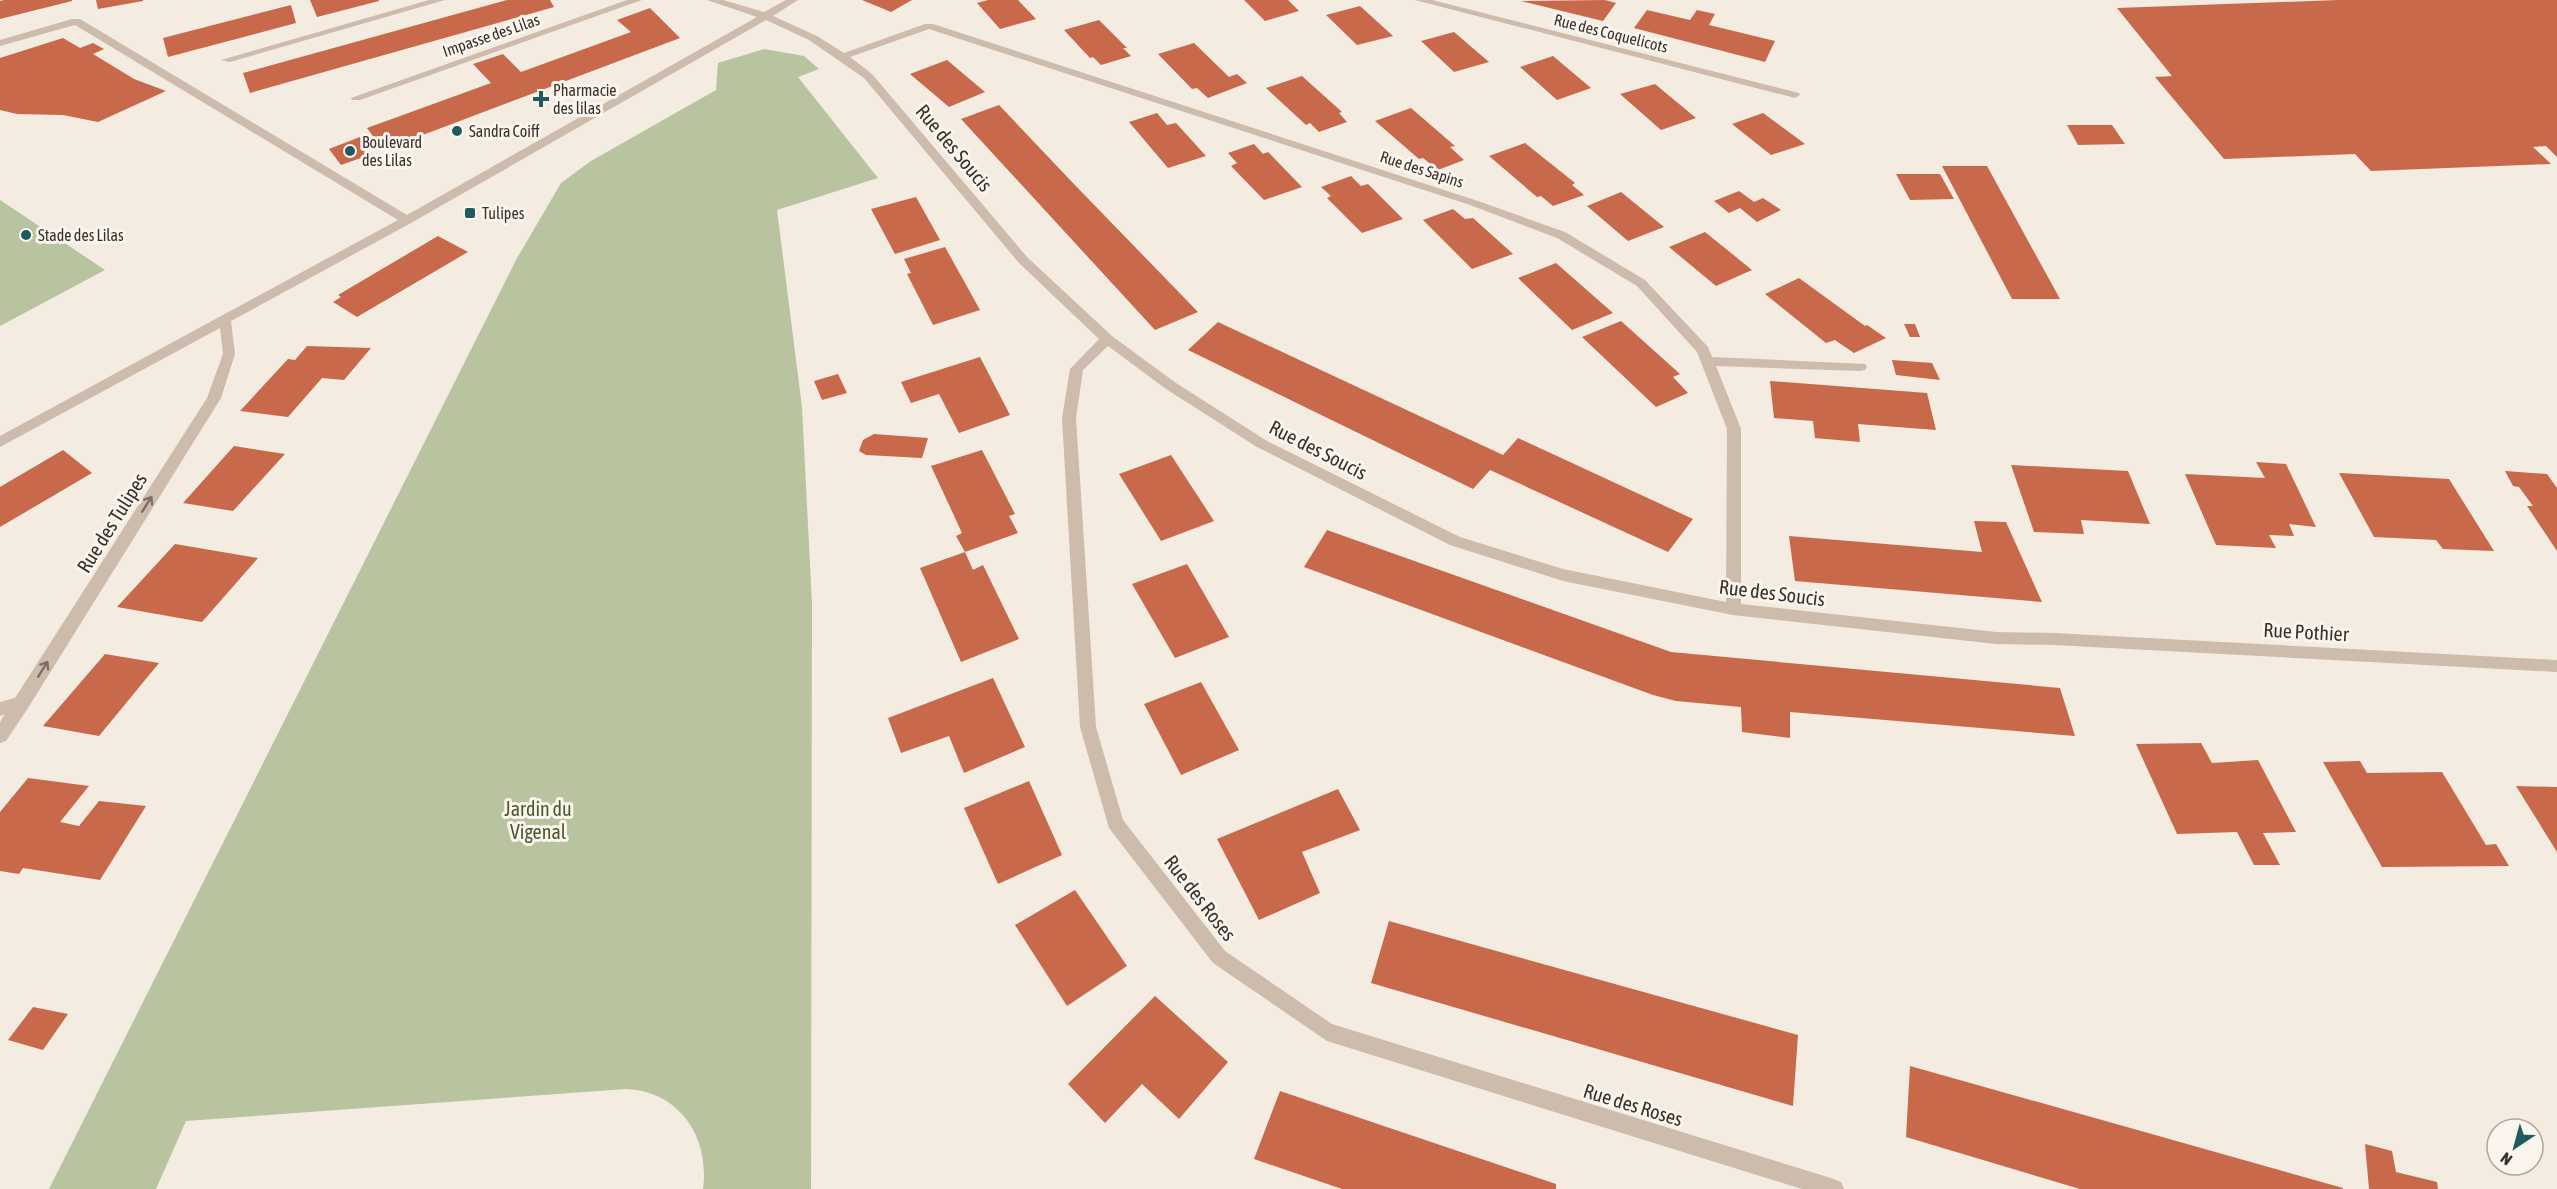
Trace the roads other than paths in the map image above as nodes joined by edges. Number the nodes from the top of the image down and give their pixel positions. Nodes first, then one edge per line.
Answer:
1 (440, 0) edge
2 (636, 0) edge
3 (712, 0) edge
4 (793, 0) edge
5 (1420, 0) edge
6 (765, 16) junction
7 (0, 43) edge
8 (844, 56) junction
9 (226, 60) dead end
10 (1795, 95) dead end
11 (356, 98) dead end
12 (407, 220) junction
13 (225, 320) junction
14 (1107, 339) junction
15 (1707, 361) junction
16 (1860, 367) dead end
17 (0, 442) edge
18 (1732, 609) junction
19 (2054, 639) joint
20 (2557, 666) edge
21 (21, 703) junction
22 (0, 709) edge
23 (0, 736) edge
24 (1834, 1189) edge

1 - 9 street
2 - 11 street, Impasse des Lilas
3 - 6 street, Rue des Soucis
4 - 6 street
5 - 10 street, Rue des Coquelicots
6 - 8 street, Rue des Soucis
6 - 12 street
7 - 12 street
8 - 14 street, Rue des Soucis
8 - 15 street, Rue des Sapins
12 - 13 street
13 - 17 street
21 -> 13 street, Rue des Tulipes
14 - 18 street, Rue des Soucis
14 - 24 street, Rue des Roses
15 - 16 street
15 - 18 street, Rue des Sapins
18 - 19 street, Rue des Soucis
19 - 20 street, Rue Pothier
21 - 22 street
21 - 23 street, Rue des Tulipes

